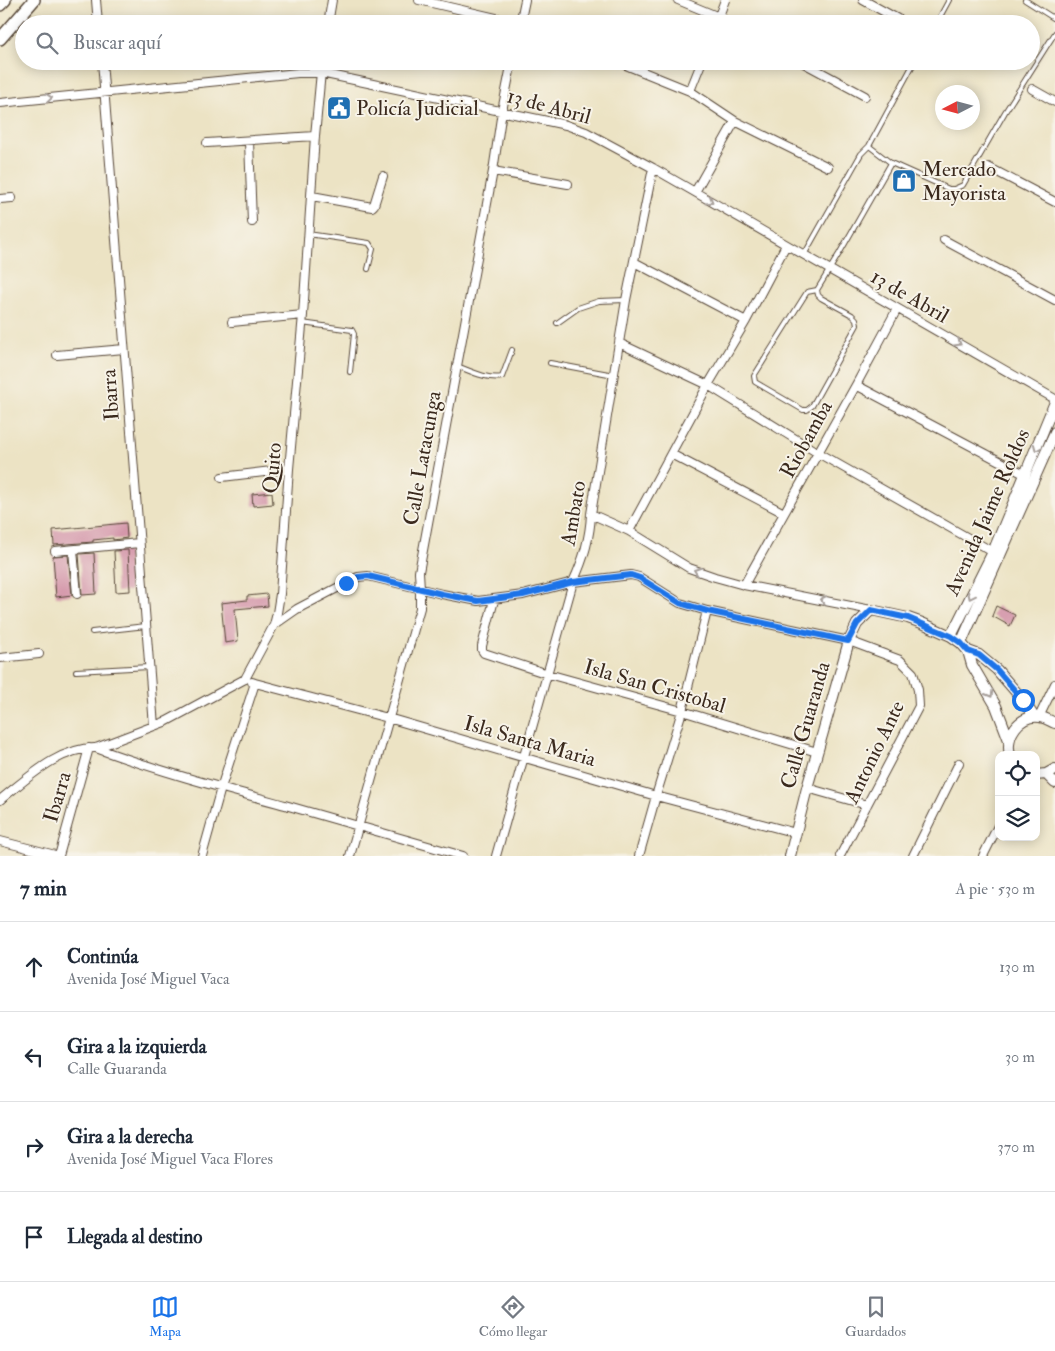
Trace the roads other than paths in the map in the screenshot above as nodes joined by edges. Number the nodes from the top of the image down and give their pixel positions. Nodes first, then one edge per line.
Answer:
1 (5, 0) edge
2 (34, 0) edge
3 (96, 0) edge
4 (332, 0) edge
5 (419, 0) edge
6 (525, 0) edge
7 (678, 0) edge
8 (725, 0) edge
9 (863, 0) edge
10 (949, 0) edge
11 (1025, 0) edge
12 (0, 5) edge
13 (21, 15) edge
14 (97, 15) edge
15 (330, 15) edge
16 (486, 15) edge
17 (522, 15) edge
18 (707, 15) edge
19 (719, 15) edge
20 (890, 15) edge
21 (941, 15) edge
22 (1055, 19) edge
23 (15, 22) edge
24 (1055, 33) edge
25 (0, 39) edge
26 (1040, 57) edge
27 (103, 70) edge
28 (321, 70) edge
29 (510, 70) edge
30 (638, 70) edge
31 (698, 70) edge
32 (817, 70) edge
33 (911, 70) edge
34 (1032, 70) edge
35 (320, 74) junction
36 (1032, 89) dead end
37 (690, 91) junction
38 (104, 93) junction
39 (865, 96) dead end
40 (1055, 102) edge
41 (0, 103) edge
42 (502, 111) junction
43 (736, 121) junction
44 (315, 136) junction
45 (249, 140) junction
46 (207, 144) dead end
47 (869, 146) junction
48 (891, 163) junction
49 (828, 167) dead end
50 (988, 167) dead end
51 (653, 168) junction
52 (493, 171) junction
53 (383, 176) dead end
54 (568, 184) dead end
55 (695, 192) junction
56 (312, 196) junction
57 (12, 198) dead end
58 (0, 199) edge
59 (1055, 202) edge
60 (252, 222) dead end
61 (308, 234) junction
62 (944, 240) dead end
63 (786, 245) junction
64 (804, 255) junction
65 (634, 262) junction
66 (368, 269) dead end
67 (830, 270) junction
68 (817, 290) junction
69 (626, 300) junction
70 (1055, 300) edge
71 (898, 309) junction
72 (302, 319) junction
73 (232, 322) dead end
74 (746, 322) junction
75 (557, 324) dead end
76 (619, 343) junction
77 (124, 349) junction
78 (512, 350) dead end
79 (57, 355) dead end
80 (550, 363) dead end
81 (456, 366) junction
82 (350, 372) dead end
83 (614, 375) junction
84 (708, 385) junction
85 (856, 385) junction
86 (1055, 399) edge
87 (1055, 402) edge
88 (1055, 432) edge
89 (818, 453) junction
90 (671, 454) junction
91 (289, 469) junction
92 (1026, 475) junction
93 (222, 477) dead end
94 (784, 513) junction
95 (591, 514) junction
96 (629, 531) junction
97 (139, 543) junction
98 (74, 550) junction
99 (55, 551) dead end
100 (993, 552) junction
101 (573, 582) junction
102 (744, 585) junction
103 (420, 588) junction
104 (77, 594) dead end
105 (494, 600) junction
106 (871, 610) junction
107 (707, 611) junction
108 (274, 625) junction
109 (146, 626) junction
110 (92, 632) dead end
111 (951, 636) junction
112 (848, 641) junction
113 (964, 647) junction
114 (39, 654) dead end
115 (0, 658) edge
116 (149, 667) junction
117 (76, 671) dead end
118 (548, 674) junction
119 (245, 679) junction
120 (256, 683) junction
121 (1055, 684) edge
122 (682, 712) junction
123 (1036, 717) junction
124 (388, 718) junction
125 (1055, 724) edge
126 (154, 726) junction
127 (93, 748) junction
128 (1009, 750) edge
129 (817, 752) junction
130 (524, 757) junction
131 (958, 763) dead end
132 (1042, 774) edge
133 (1055, 782) edge
134 (222, 788) junction
135 (807, 788) junction
136 (656, 796) junction
137 (0, 800) edge
138 (867, 805) junction
139 (358, 826) junction
140 (995, 832) edge
141 (796, 833) junction
142 (0, 841) edge
143 (59, 856) edge
144 (202, 856) edge
145 (350, 856) edge
146 (463, 856) edge
147 (496, 856) edge
148 (639, 856) edge
149 (790, 856) edge
150 (840, 856) edge
151 (913, 856) edge
152 (983, 856) edge

1 - 12 main road
2 - 13 main road
3 - 14 street
4 - 15 street
5 - 16 street
6 - 17 street
7 - 18 street
8 - 19 street
9 - 20 street
10 - 21 lane
11 - 22 lane
23 - 25 main road
24 - 26 lane
27 - 38 street, Ibarra
28 - 35 street, Quito
29 - 42 street, Calle Latacunga
30 - 37 street
31 - 37 street
32 - 39 street
33 - 47 lane
34 - 48 lane
35 - 38 street, 13 de Abril
35 - 42 street, 13 de Abril
35 - 44 street, Quito
36 - 40 street
37 - 43 street
41 -> 38 street, 13 de Abril
38 - 77 street, Ibarra
42 - 51 street, 13 de Abril
42 - 52 street, Calle Latacunga
43 - 49 street
43 - 55 street
44 - 45 street
44 - 56 street, Quito
45 - 46 street
45 - 60 street
47 - 48 lane
47 - 64 lane
48 - 67 lane
50 - 59 street
51 - 55 street, 13 de Abril
51 - 65 street, Ambato
52 - 54 street
52 - 81 street, Calle Latacunga
53 - 56 street
55 -> 63 street, 13 de Abril
56 - 61 street, Quito
57 - 58 street
61 - 66 lane
61 - 72 street, Quito
62 - 70 street
63 - 64 street, 13 de Abril
63 - 74 street
64 - 67 street, 13 de Abril
65 - 69 street, Ambato
65 - 74 street
67 - 68 lane
67 - 71 street, 13 de Abril
68 - 68 lane
69 - 75 lane
69 - 76 street, Ambato
71 - 85 street, Riobamba
71 -> 86 street, 13 de Abril
72 - 73 street
72 - 82 lane
72 - 91 street, Quito
74 - 84 street
76 - 83 street, Ambato
76 - 84 street
77 - 79 street
77 - 97 street, Ibarra
78 - 81 lane
80 - 83 lane
81 - 103 street, Calle Latacunga
83 - 95 street, Ambato
84 - 89 street
84 - 90 street
85 - 89 street, Riobamba
85 - 92 street
87 -> 92 street, Avenida Jaime Roldos
88 - 113 street, Avenida Jaime Roldos
89 - 94 street, Riobamba
89 - 100 street
90 - 94 street
90 - 96 street
91 - 93 street
91 - 108 street, Quito
92 - 100 street, Avenida Jaime Roldos
94 - 102 street, Riobamba
95 - 96 street
95 - 101 street, Ambato
102 -> 96 street
97 - 98 street
97 - 109 street, Ibarra
98 - 99 street
98 - 104 street
100 -> 111 street, Avenida Jaime Roldos
101 - 105 street, Antonio Ante
101 - 107 street, Antonio Ante
101 - 118 street, Ambato
106 -> 102 street
103 - 105 street, Antonio Ante
103 - 108 street, Antonio Ante
103 - 124 street, Calle Latacunga
105 - 118 street, Isla San Cristobal
106 - 111 street
106 - 112 street, Calle Guaranda
107 - 112 street, Antonio Ante
107 - 122 street
108 - 119 street, Quito
109 - 110 lane
109 - 116 street, Ibarra
111 - 113 street
112 - 129 street, Calle Guaranda
112 - 138 street, Antonio Ante
113 - 123 street
113 -> 128 street
114 - 115 street
116 - 117 lane
116 - 126 street, Ibarra
118 - 122 street, Isla San Cristobal
118 - 130 street, Ambato
119 - 120 street
119 - 126 street
120 - 124 street, Isla Santa Maria
120 - 134 street
121 - 123 street
122 - 129 street, Isla San Cristobal
122 - 136 street
123 - 125 street
123 - 128 street
124 - 130 street, Isla Santa Maria
124 - 139 street, Calle Latacunga
126 - 127 street
127 - 134 street
127 - 137 street
127 - 143 street, Ibarra
129 - 135 street, Calle Guaranda
130 - 136 street, Isla Santa Maria
130 - 147 street, Ambato
131 - 151 street
132 - 133 street
134 - 139 street
134 - 144 street
135 - 138 street
135 - 141 street, Calle Guaranda
136 - 141 street, Isla Santa Maria
136 - 148 street
138 - 150 street, Antonio Ante
139 - 145 street, Calle Latacunga
139 - 146 street
140 - 152 street
141 - 149 street, Calle Guaranda
142 - 143 street

